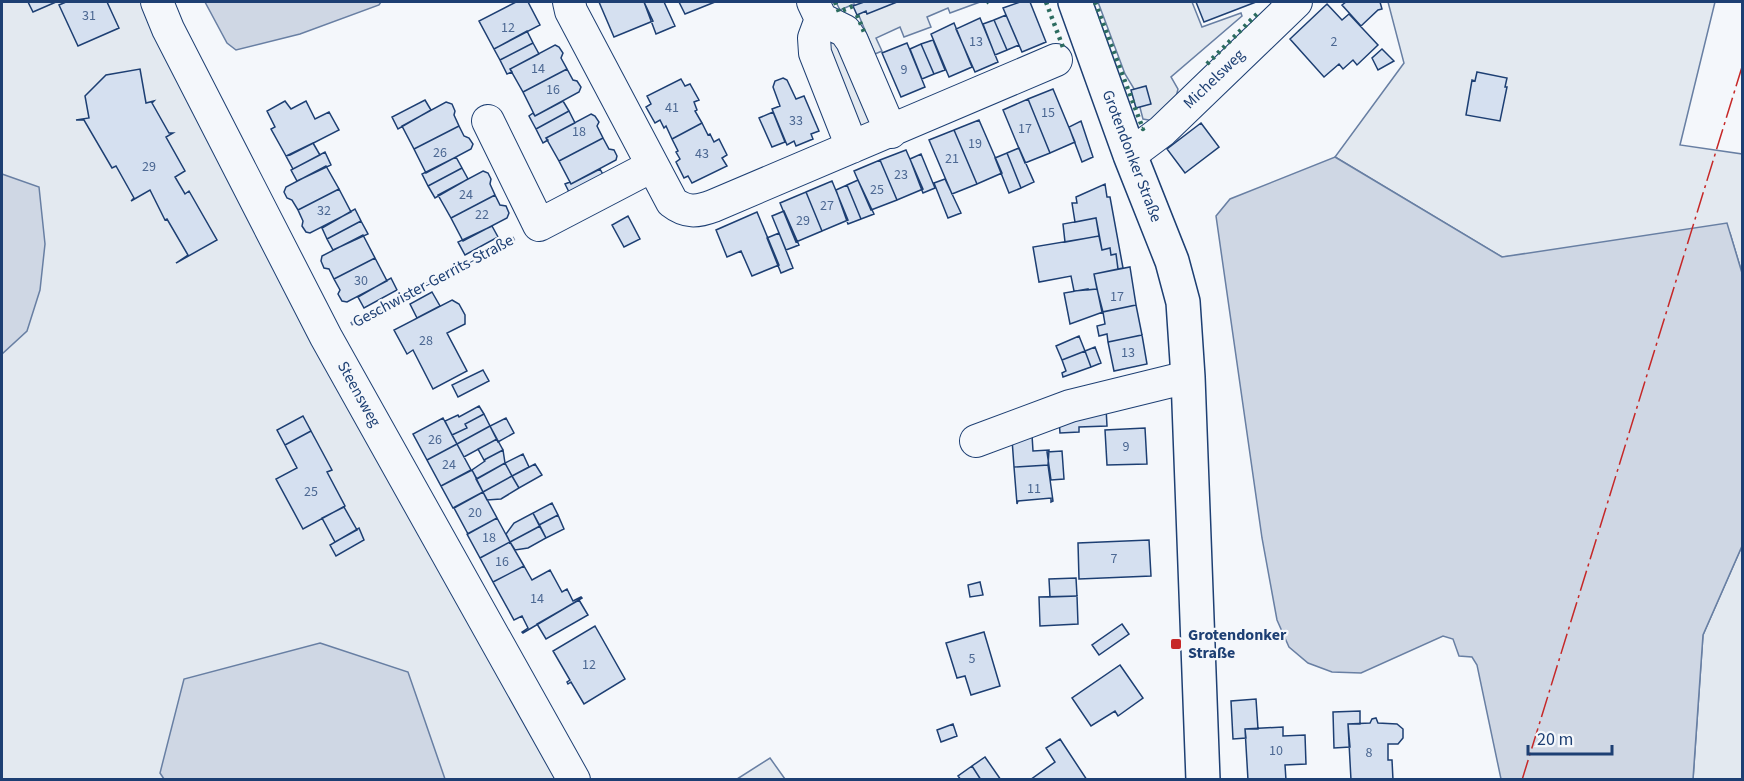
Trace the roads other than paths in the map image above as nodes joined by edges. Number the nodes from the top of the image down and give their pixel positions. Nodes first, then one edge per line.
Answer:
1 (157, 2) edge
2 (569, 2) edge
3 (1075, 2) edge
4 (1296, 2) edge
5 (817, 10) edge
6 (1056, 60) dead end
7 (488, 121) dead end
8 (891, 132) junction
9 (852, 147) junction
10 (1130, 155) junction
11 (652, 166) junction
12 (1188, 376) junction
13 (976, 441) dead end
14 (574, 780) edge
15 (1203, 780) edge

1 - 14 street, Steensweg
2 - 11 street
3 - 10 main road, Grotendonker Straße
4 - 10 street, Michelsweg
5 - 8 street
5 - 9 street
6 - 8 street
7 - 11 street
8 - 9 street
9 - 11 street
10 - 12 main road, Grotendonker Straße
12 - 13 street
12 - 15 main road, Grotendonker Straße

